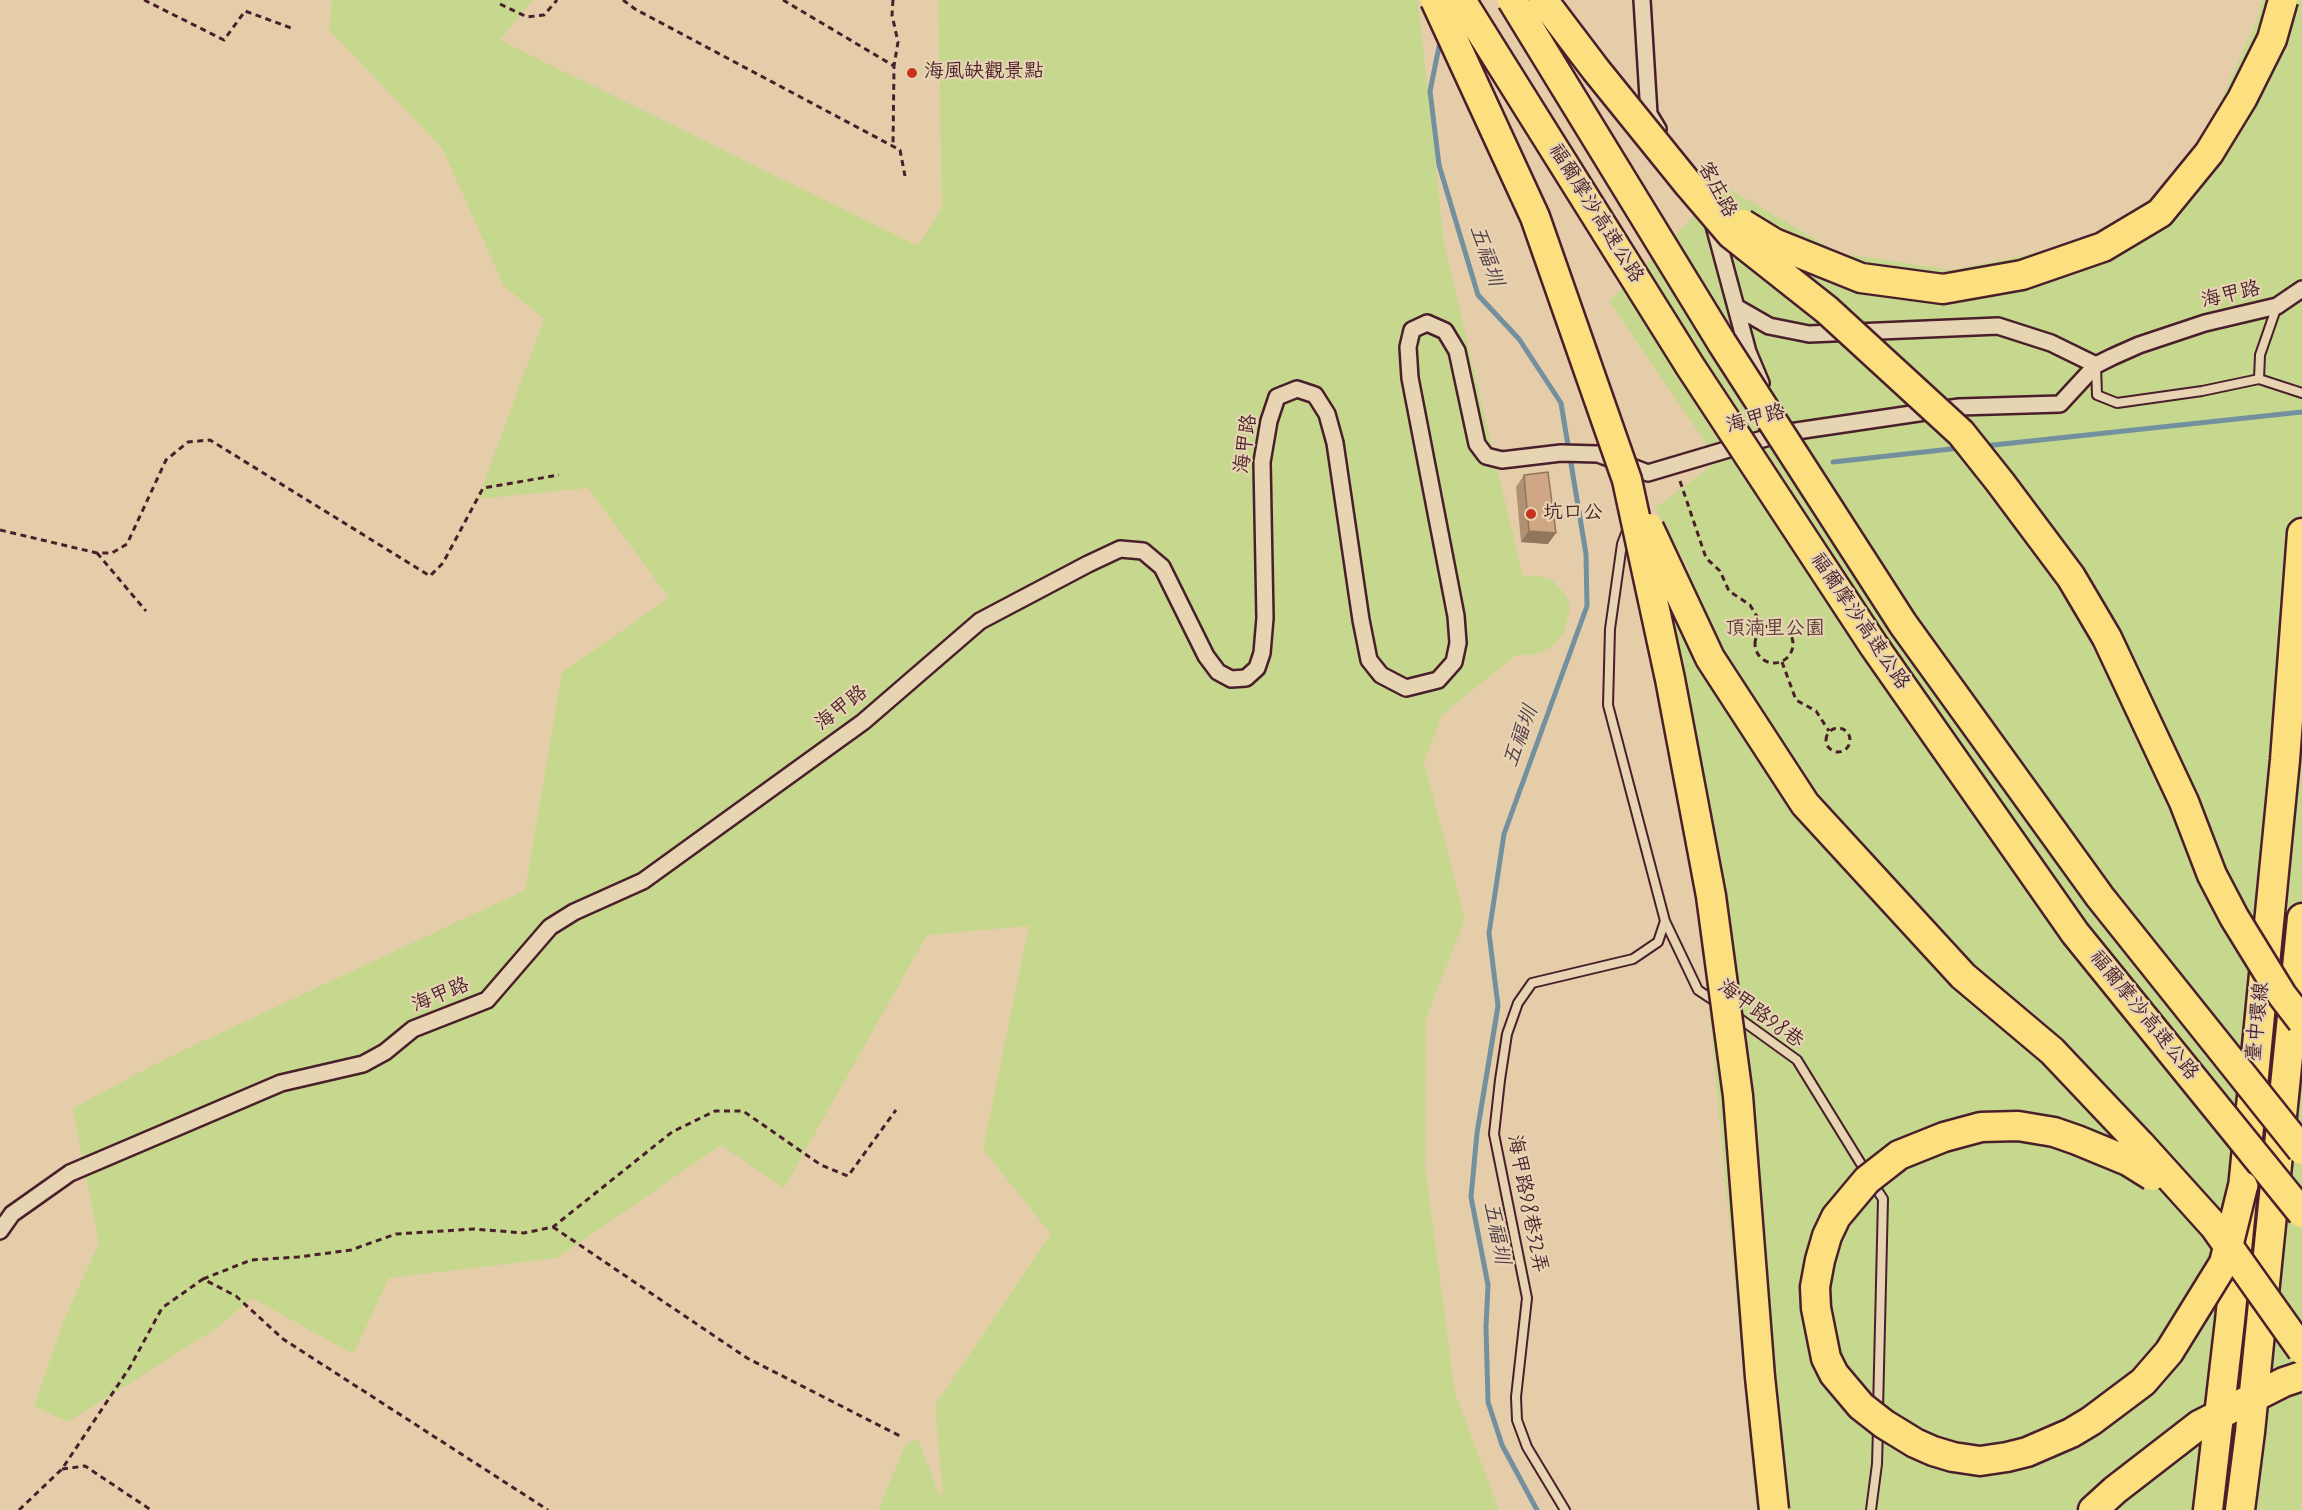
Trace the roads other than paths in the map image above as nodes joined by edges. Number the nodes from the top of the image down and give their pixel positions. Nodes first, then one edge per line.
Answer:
1 (1435, 0) edge
2 (1461, 0) edge
3 (1512, 0) edge
4 (1543, 0) edge
5 (1642, 0) edge
6 (2283, 0) edge
7 (1689, 185) junction
8 (2302, 289) edge
9 (2277, 306) junction
10 (1736, 307) junction
11 (2096, 365) junction
12 (2259, 379) junction
13 (2302, 393) edge
14 (1783, 433) junction
15 (1640, 482) junction
16 (2302, 533) edge
17 (2302, 918) edge
18 (1665, 921) junction
19 (2302, 1022) edge
20 (2302, 1100) edge
21 (2302, 1150) edge
22 (2242, 1186) junction
23 (2302, 1213) edge
24 (2214, 1226) junction
25 (0, 1230) edge
26 (2302, 1350) edge
27 (2302, 1376) edge
28 (2250, 1432) junction
29 (2242, 1501) edge
30 (1565, 1510) edge
31 (1774, 1510) edge
32 (1871, 1510) edge
33 (2093, 1510) edge
34 (2208, 1510) edge

1 - 15 highway, bridge
2 - 23 highway, 福爾摩沙高速公路, bridge
3 - 21 highway, 福爾摩沙高速公路, bridge
4 - 7 highway, bridge
5 - 10 street, 客庄路
6 - 7 highway, bridge
7 - 19 highway, bridge
8 - 9 street, 海甲路
9 - 11 street, 海甲路
9 - 12 lane
10 - 11 street
10 - 14 street, 客庄路
11 - 12 lane
11 - 14 street, 海甲路
12 - 13 lane
14 - 15 street, 海甲路
15 - 18 lane, 海甲路98巷
15 - 24 highway, bridge
15 - 25 street, 海甲路
15 - 31 highway, bridge
16 - 22 highway, 臺中環線, bridge
17 - 28 highway, 臺中環線, bridge
18 - 30 lane, 海甲路98巷32弄
18 - 32 lane, 海甲路98巷
20 - 28 highway, bridge
22 - 24 highway, bridge
22 - 34 highway, 臺中環線, bridge
24 - 26 highway, bridge
27 - 33 highway
28 - 29 highway, 臺中環線

